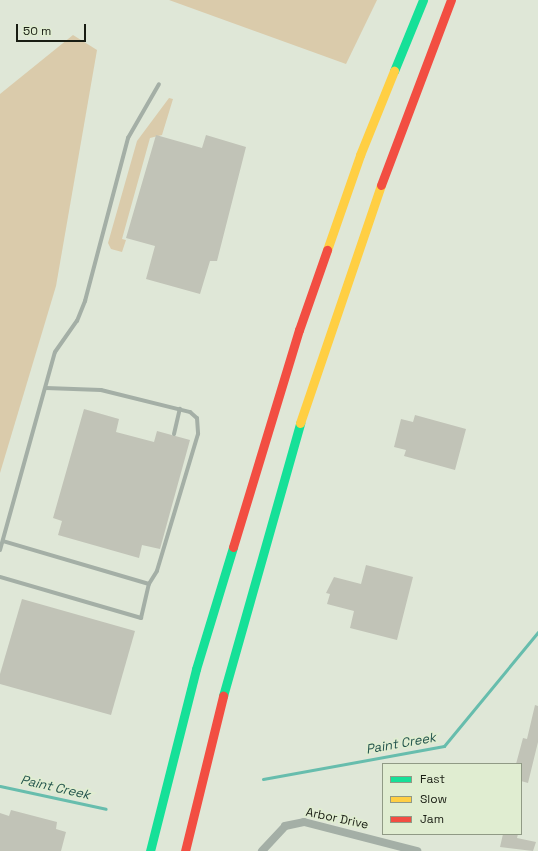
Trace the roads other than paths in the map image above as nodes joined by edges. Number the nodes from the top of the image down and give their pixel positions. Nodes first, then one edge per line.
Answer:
1 (423, 0) edge
2 (451, 0) edge
3 (159, 84) dead end
4 (46, 388) junction
5 (180, 409) junction
6 (174, 434) dead end
7 (2, 541) junction
8 (0, 550) edge
9 (0, 577) edge
10 (149, 584) junction
11 (150, 851) edge
12 (185, 851) edge
13 (262, 851) edge
14 (417, 851) edge

1 - 11 highway
2 - 12 highway
3 - 4 lane
4 - 5 lane
4 - 7 lane
5 - 6 lane
5 - 10 lane
7 - 8 lane
7 - 10 lane
9 - 10 lane
13 - 14 street, Arbor Drive

